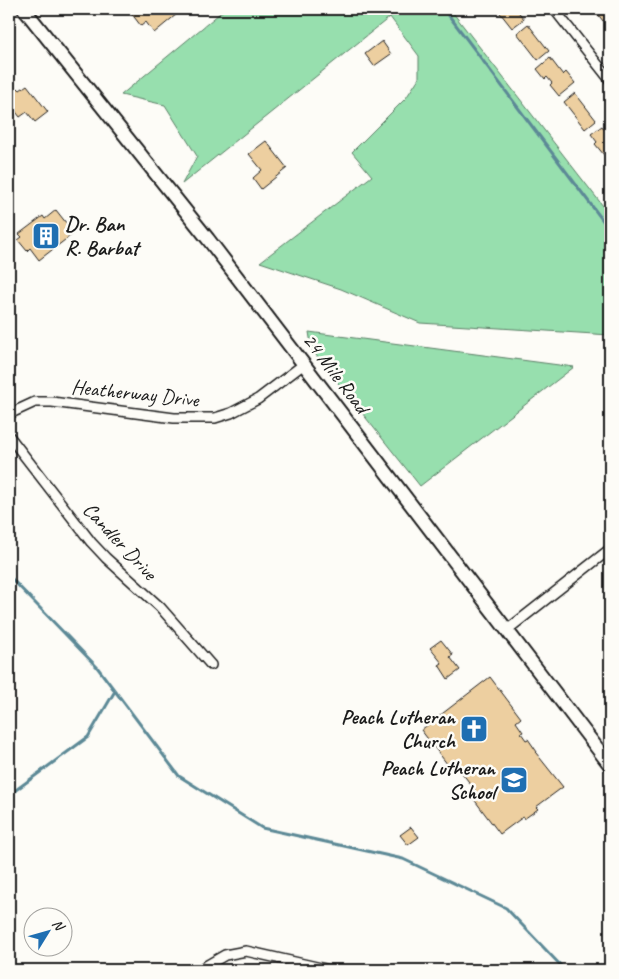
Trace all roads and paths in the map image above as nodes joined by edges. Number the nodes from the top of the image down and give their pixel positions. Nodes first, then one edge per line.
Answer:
1 (24, 9) edge
2 (554, 9) edge
3 (610, 80) edge
4 (304, 364) junction
5 (9, 414) edge
6 (9, 436) edge
7 (610, 549) edge
8 (507, 630) junction
9 (211, 665) dead end
10 (610, 765) edge
11 (199, 970) edge
12 (330, 970) edge

1 - 4 street, 24 Mile Road
2 - 3 street
4 - 5 street, Heatherway Drive
4 - 8 street, 24 Mile Road
6 - 9 street, Candler Drive
7 - 8 street
8 - 10 street, 24 Mile Road
11 - 12 street

